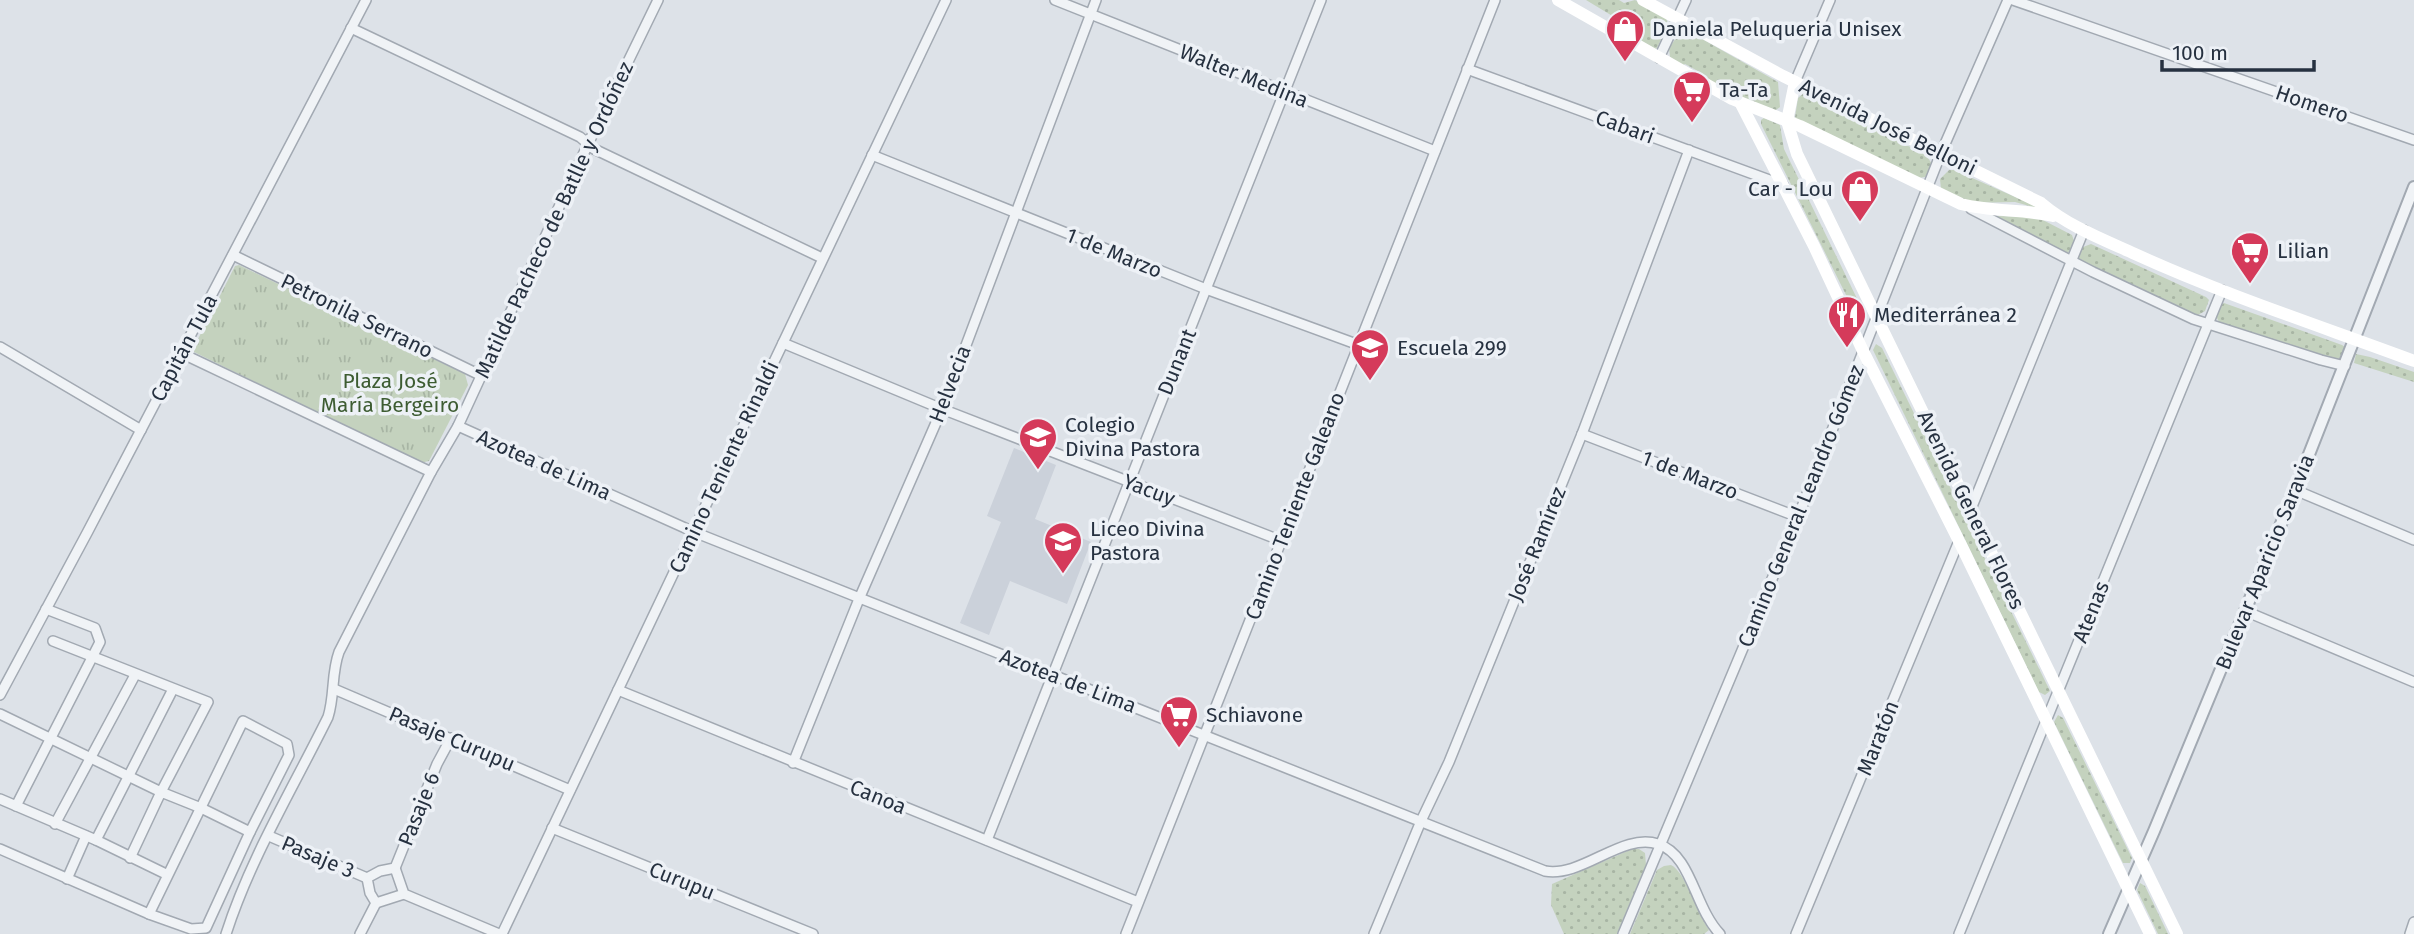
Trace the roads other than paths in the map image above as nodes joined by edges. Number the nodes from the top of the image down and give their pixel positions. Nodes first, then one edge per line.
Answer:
1 (366, 0) edge
2 (657, 0) edge
3 (946, 0) edge
4 (1055, 0) edge
5 (1096, 0) edge
6 (1321, 0) edge
7 (1495, 0) edge
8 (1558, 0) edge
9 (1643, 0) edge
10 (1686, 0) edge
11 (1830, 0) edge
12 (2010, 0) edge
13 (1090, 14) junction
14 (1677, 20) junction
15 (351, 28) junction
16 (1659, 58) junction
17 (1467, 69) junction
18 (1795, 82) junction
19 (1284, 92) junction
20 (1741, 104) junction
21 (1787, 121) junction
22 (2414, 139) edge
23 (588, 144) junction
24 (1689, 150) junction
25 (1435, 151) junction
26 (1941, 153) junction
27 (872, 155) junction
28 (1783, 185) junction
29 (1928, 186) junction
30 (2414, 187) edge
31 (1965, 205) junction
32 (1014, 213) junction
33 (2057, 216) junction
34 (2084, 230) junction
35 (233, 255) junction
36 (822, 258) junction
37 (2071, 260) junction
38 (1206, 289) junction
39 (2222, 290) junction
40 (1876, 318) junction
41 (2209, 325) junction
42 (2356, 339) junction
43 (783, 343) junction
44 (1359, 345) junction
45 (0, 347) edge
46 (1863, 351) junction
47 (181, 353) junction
48 (2414, 360) edge
49 (2345, 366) junction
50 (482, 376) junction
51 (942, 409) junction
52 (458, 426) junction
53 (141, 430) junction
54 (1582, 434) junction
55 (431, 472) junction
56 (1129, 482) junction
57 (2295, 489) junction
58 (1971, 509) junction
59 (1798, 517) junction
60 (694, 532) junction
61 (1282, 541) junction
62 (1959, 541) junction
63 (2414, 541) edge
64 (859, 599) junction
65 (46, 608) junction
66 (2245, 611) junction
67 (53, 641) dead end
68 (93, 657) junction
69 (135, 675) junction
70 (1052, 675) junction
71 (2414, 682) edge
72 (334, 689) junction
73 (173, 690) junction
74 (618, 690) junction
75 (2059, 691) junction
76 (0, 695) edge
77 (0, 714) edge
78 (2046, 723) junction
79 (1206, 735) junction
80 (452, 738) junction
81 (51, 740) junction
82 (90, 759) junction
83 (793, 763) junction
84 (128, 778) junction
85 (570, 790) junction
86 (161, 792) junction
87 (0, 799) edge
88 (16, 806) junction
89 (201, 808) junction
90 (1421, 821) junction
91 (55, 824) junction
92 (552, 828) junction
93 (250, 832) junction
94 (86, 836) junction
95 (269, 836) junction
96 (96, 840) junction
97 (987, 840) junction
98 (1661, 845) junction
99 (0, 849) edge
100 (130, 858) junction
101 (2141, 860) junction
102 (395, 868) junction
103 (168, 875) junction
104 (367, 878) junction
105 (67, 879) junction
106 (2128, 887) junction
107 (404, 894) junction
108 (1139, 902) junction
109 (376, 903) junction
110 (149, 914) junction
111 (2414, 922) edge
112 (226, 934) edge
113 (360, 934) edge
114 (501, 934) edge
115 (813, 934) edge
116 (1126, 934) edge
117 (1374, 934) edge
118 (1623, 934) edge
119 (1720, 934) edge
120 (1797, 934) edge
121 (1959, 934) edge
122 (2109, 934) edge
123 (2150, 934) edge
124 (2177, 934) edge
125 (2410, 934) edge

1 - 15 street, Capitán Tula
2 - 23 street, Matilde Pacheco de Batlle y Ordóñez
3 - 27 street, Camino Teniente Rinaldi
4 - 13 street, Walter Medina
5 - 13 street, Helvecia
6 - 19 street, Dunant
7 - 17 street, Camino Teniente Galeano
8 - 16 main road, Avenida José Belloni
9 - 14 main road, Avenida José Belloni
10 - 14 street
11 - 18 street
12 - 22 street, Homero
12 - 26 street, Camino General Leandro Gómez
13 - 19 street, Walter Medina
13 - 32 street, Helvecia
14 - 16 street
14 - 18 main road, Avenida José Belloni
15 - 23 street
15 - 35 street, Capitán Tula
16 - 20 main road, Avenida José Belloni
17 - 24 street, Cabari
17 - 25 street, Camino Teniente Galeano
18 - 21 main road, Avenida General Flores
18 - 26 main road, Avenida José Belloni
19 - 25 street, Walter Medina
19 - 38 street, Dunant
20 - 21 main road, Avenida José Belloni
20 - 28 main road, Avenida General Flores
21 - 29 main road, Avenida José Belloni
21 - 40 main road, Avenida General Flores
23 - 36 street
23 - 50 street, Matilde Pacheco de Batlle y Ordóñez
24 - 28 street, Cabari
24 - 54 street, José Ramírez
25 - 44 street, Camino Teniente Galeano
26 - 29 street, Camino General Leandro Gómez
26 - 33 main road, Avenida José Belloni
27 - 32 street, 1 de Marzo
27 - 36 street, Camino Teniente Rinaldi
28 - 46 main road, Avenida General Flores
29 - 31 main road, Avenida José Belloni
29 - 40 street, Camino General Leandro Gómez
30 - 42 street, Bulevar Aparicio Saravia
31 - 33 main road, Avenida José Belloni
31 - 37 street, Avenida José Belloni
32 - 38 street, 1 de Marzo
32 - 51 street, Helvecia
33 - 34 main road, Avenida José Belloni
34 - 37 street
34 - 39 main road, Avenida José Belloni
35 - 47 street, Capitán Tula
35 - 50 street, Petronila Serrano
36 - 43 street, Camino Teniente Rinaldi
37 - 41 street, Avenida José Belloni
37 - 58 street
38 - 44 street, 1 de Marzo
38 - 56 street, Dunant
39 - 41 street, Atenas
39 - 42 main road, Avenida José Belloni
40 - 46 street, Camino General Leandro Gómez
40 - 58 main road, Avenida General Flores
41 - 49 street, Avenida José Belloni
41 - 75 street, Atenas
42 - 48 main road, Avenida José Belloni
42 - 49 street, Bulevar Aparicio Saravia
43 - 51 street, Yacuy
43 - 60 street, Camino Teniente Rinaldi
44 - 61 street, Camino Teniente Galeano
45 - 53 street
46 - 59 street, Camino General Leandro Gómez
46 - 62 main road, Avenida General Flores
47 - 53 street, Capitán Tula
47 - 55 street
49 - 57 street, Bulevar Aparicio Saravia
50 - 52 street, Matilde Pacheco de Batlle y Ordóñez
51 - 56 street, Yacuy
51 - 64 street, Helvecia
52 - 55 street, Matilde Pacheco de Batlle y Ordóñez
52 - 60 street, Azotea de Lima
53 - 65 street, Capitán Tula
54 - 59 street, 1 de Marzo
54 - 90 street, José Ramírez
55 - 72 street, Matilde Pacheco de Batlle y Ordóñez
56 - 61 street, Yacuy
56 - 70 street, Dunant
57 - 63 street
57 - 66 street, Bulevar Aparicio Saravia
58 - 75 main road, Avenida General Flores
59 - 98 street, Camino General Leandro Gómez
60 - 64 street, Azotea de Lima
60 - 74 street, Camino Teniente Rinaldi
61 - 79 street, Camino Teniente Galeano
62 - 78 main road, Avenida General Flores
62 - 120 street, Maratón
64 - 70 street, Azotea de Lima
64 - 83 street, Helvecia
65 - 68 street
65 - 76 street, Capitán Tula
66 - 71 street
66 - 101 street, Bulevar Aparicio Saravia
67 - 68 street
68 - 69 street
68 - 81 street
69 - 73 street
69 - 82 street
70 - 79 street, Azotea de Lima
70 - 97 street, Dunant
72 - 80 street, Pasaje Curupu
72 - 95 street, Matilde Pacheco de Batlle y Ordóñez
73 - 84 street
73 - 86 street
74 - 83 street, Canoa
74 - 85 street, Camino Teniente Rinaldi
75 - 78 street, Atenas
75 - 101 main road, Avenida General Flores
77 - 81 street
78 - 106 main road, Avenida General Flores
78 - 121 street, Atenas
79 - 90 street, Azotea de Lima
79 - 108 street, Camino Teniente Galeano
80 - 85 street, Pasaje Curupu
80 - 102 street, Pasaje 6
81 - 82 street
81 - 88 street
82 - 84 street
82 - 91 street
83 - 97 street, Canoa
84 - 86 street
84 - 96 street
85 - 92 street, Camino Teniente Rinaldi
86 - 89 street
86 - 100 street
87 - 88 street
88 - 91 street
89 - 93 street
89 - 93 street
89 - 103 street
90 - 98 street, Azotea de Lima
90 - 117 street, José Ramírez
91 - 94 street
92 - 114 street, Camino Teniente Rinaldi
92 - 115 street, Curupu
93 - 110 street
94 - 96 street
94 - 105 street
95 - 104 street, Pasaje 3
95 - 112 street, Matilde Pacheco de Batlle y Ordóñez
96 - 100 street
97 - 108 street, Canoa
98 - 118 street, Camino General Leandro Gómez
98 - 119 street
99 - 105 street
100 - 103 street
101 - 106 street, Bulevar Aparicio Saravia
101 - 124 main road, Avenida General Flores
102 - 104 street, Pasaje 6
102 - 107 street
103 - 110 street
104 - 109 street
105 - 110 street
106 - 122 street, Bulevar Aparicio Saravia
106 - 123 main road, Avenida General Flores
107 - 109 street
107 - 114 street
108 - 116 street, Camino Teniente Galeano
109 - 113 street
111 - 125 street

